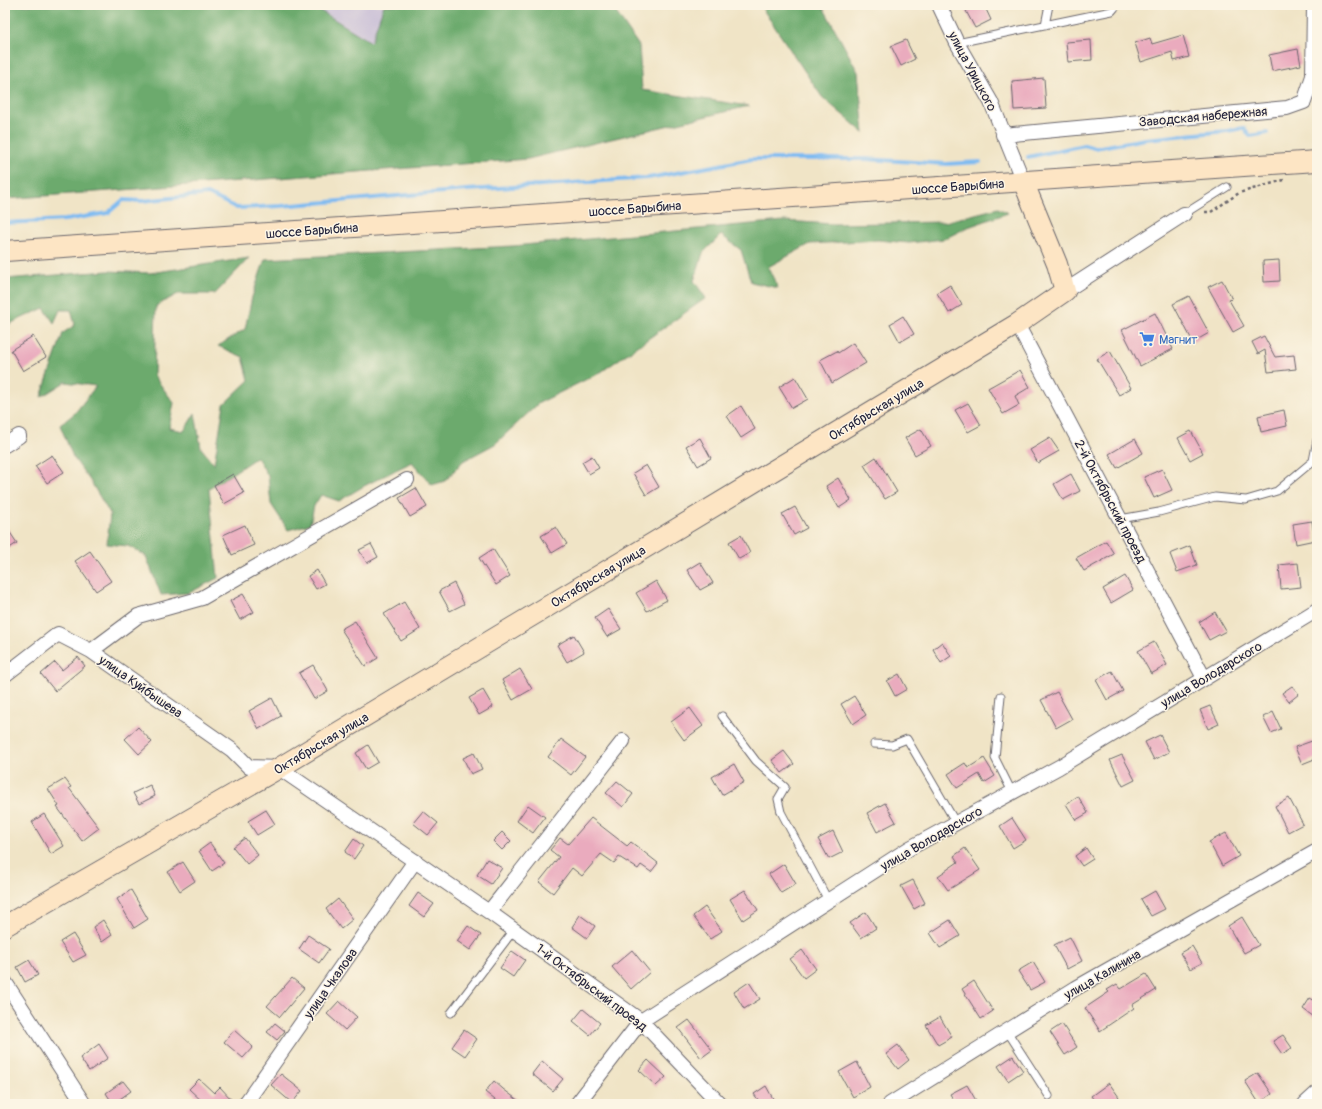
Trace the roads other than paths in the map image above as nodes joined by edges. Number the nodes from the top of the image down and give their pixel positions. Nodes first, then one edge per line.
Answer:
1 (939, 5) edge
2 (1050, 5) edge
3 (1117, 5) edge
4 (1314, 5) edge
5 (1045, 25) junction
6 (957, 43) junction
7 (1003, 135) junction
8 (1317, 161) edge
9 (1023, 181) junction
10 (1227, 187) dead end
11 (1184, 214) joint
12 (5, 251) edge
13 (1065, 291) junction
14 (1017, 324) junction
15 (19, 436) dead end
16 (1317, 440) edge
17 (5, 445) edge
18 (407, 480) dead end
19 (1120, 519) junction
20 (1317, 610) edge
21 (91, 651) junction
22 (5, 675) edge
23 (1204, 678) junction
24 (1001, 696) dead end
25 (722, 716) dead end
26 (623, 741) dead end
27 (874, 744) dead end
28 (279, 768) junction
29 (1012, 792) junction
30 (956, 823) junction
31 (1317, 851) edge
32 (415, 861) junction
33 (828, 900) junction
34 (490, 912) junction
35 (5, 926) edge
36 (514, 930) junction
37 (5, 982) edge
38 (451, 1013) dead end
39 (641, 1021) junction
40 (1006, 1031) junction
41 (1317, 1093) edge
42 (1049, 1096) dead end
43 (249, 1102) edge
44 (84, 1104) edge
45 (577, 1104) edge
46 (720, 1104) edge
47 (890, 1104) edge
48 (1305, 1104) edge

1 - 6 street, улица Урицкого
2 - 5 lane
3 - 5 lane
4 - 7 street, Заводская набережная
5 - 6 lane
6 - 7 street, улица Урицкого
7 - 9 street, улица Урицкого
8 - 9 street, шоссе Барыбина
9 - 12 street, шоссе Барыбина
9 - 13 street
10 - 11 lane
11 - 13 street, Октябрьская улица
13 - 14 street, Октябрьская улица
14 - 19 street, 2-й Октябрьский проезд
14 - 28 street, Октябрьская улица
15 - 17 street
16 - 19 lane
18 - 21 street
19 - 23 street, 2-й Октябрьский проезд
20 - 23 street, улица Володарского
21 - 22 street, улица Куйбышева
21 - 28 street, улица Куйбышева
23 - 29 street, улица Володарского
24 - 29 lane
25 - 33 lane
26 - 34 street
27 - 30 lane
28 - 32 street, 1-й Октябрьский проезд
28 - 35 street, Октябрьская улица
29 - 30 street, улица Володарского
30 - 33 street, улица Володарского
31 - 40 street, улица Калинина
32 - 34 street, 1-й Октябрьский проезд
32 - 43 street, улица Чкалова
33 - 39 street, улица Володарского
34 - 36 street, 1-й Октябрьский проезд
36 - 38 lane
36 - 39 street, 1-й Октябрьский проезд
37 - 44 street
39 - 45 street, улица Володарского
39 - 46 street, 1-й Октябрьский проезд
40 - 42 lane
40 - 47 street, улица Калинина
41 - 48 street

